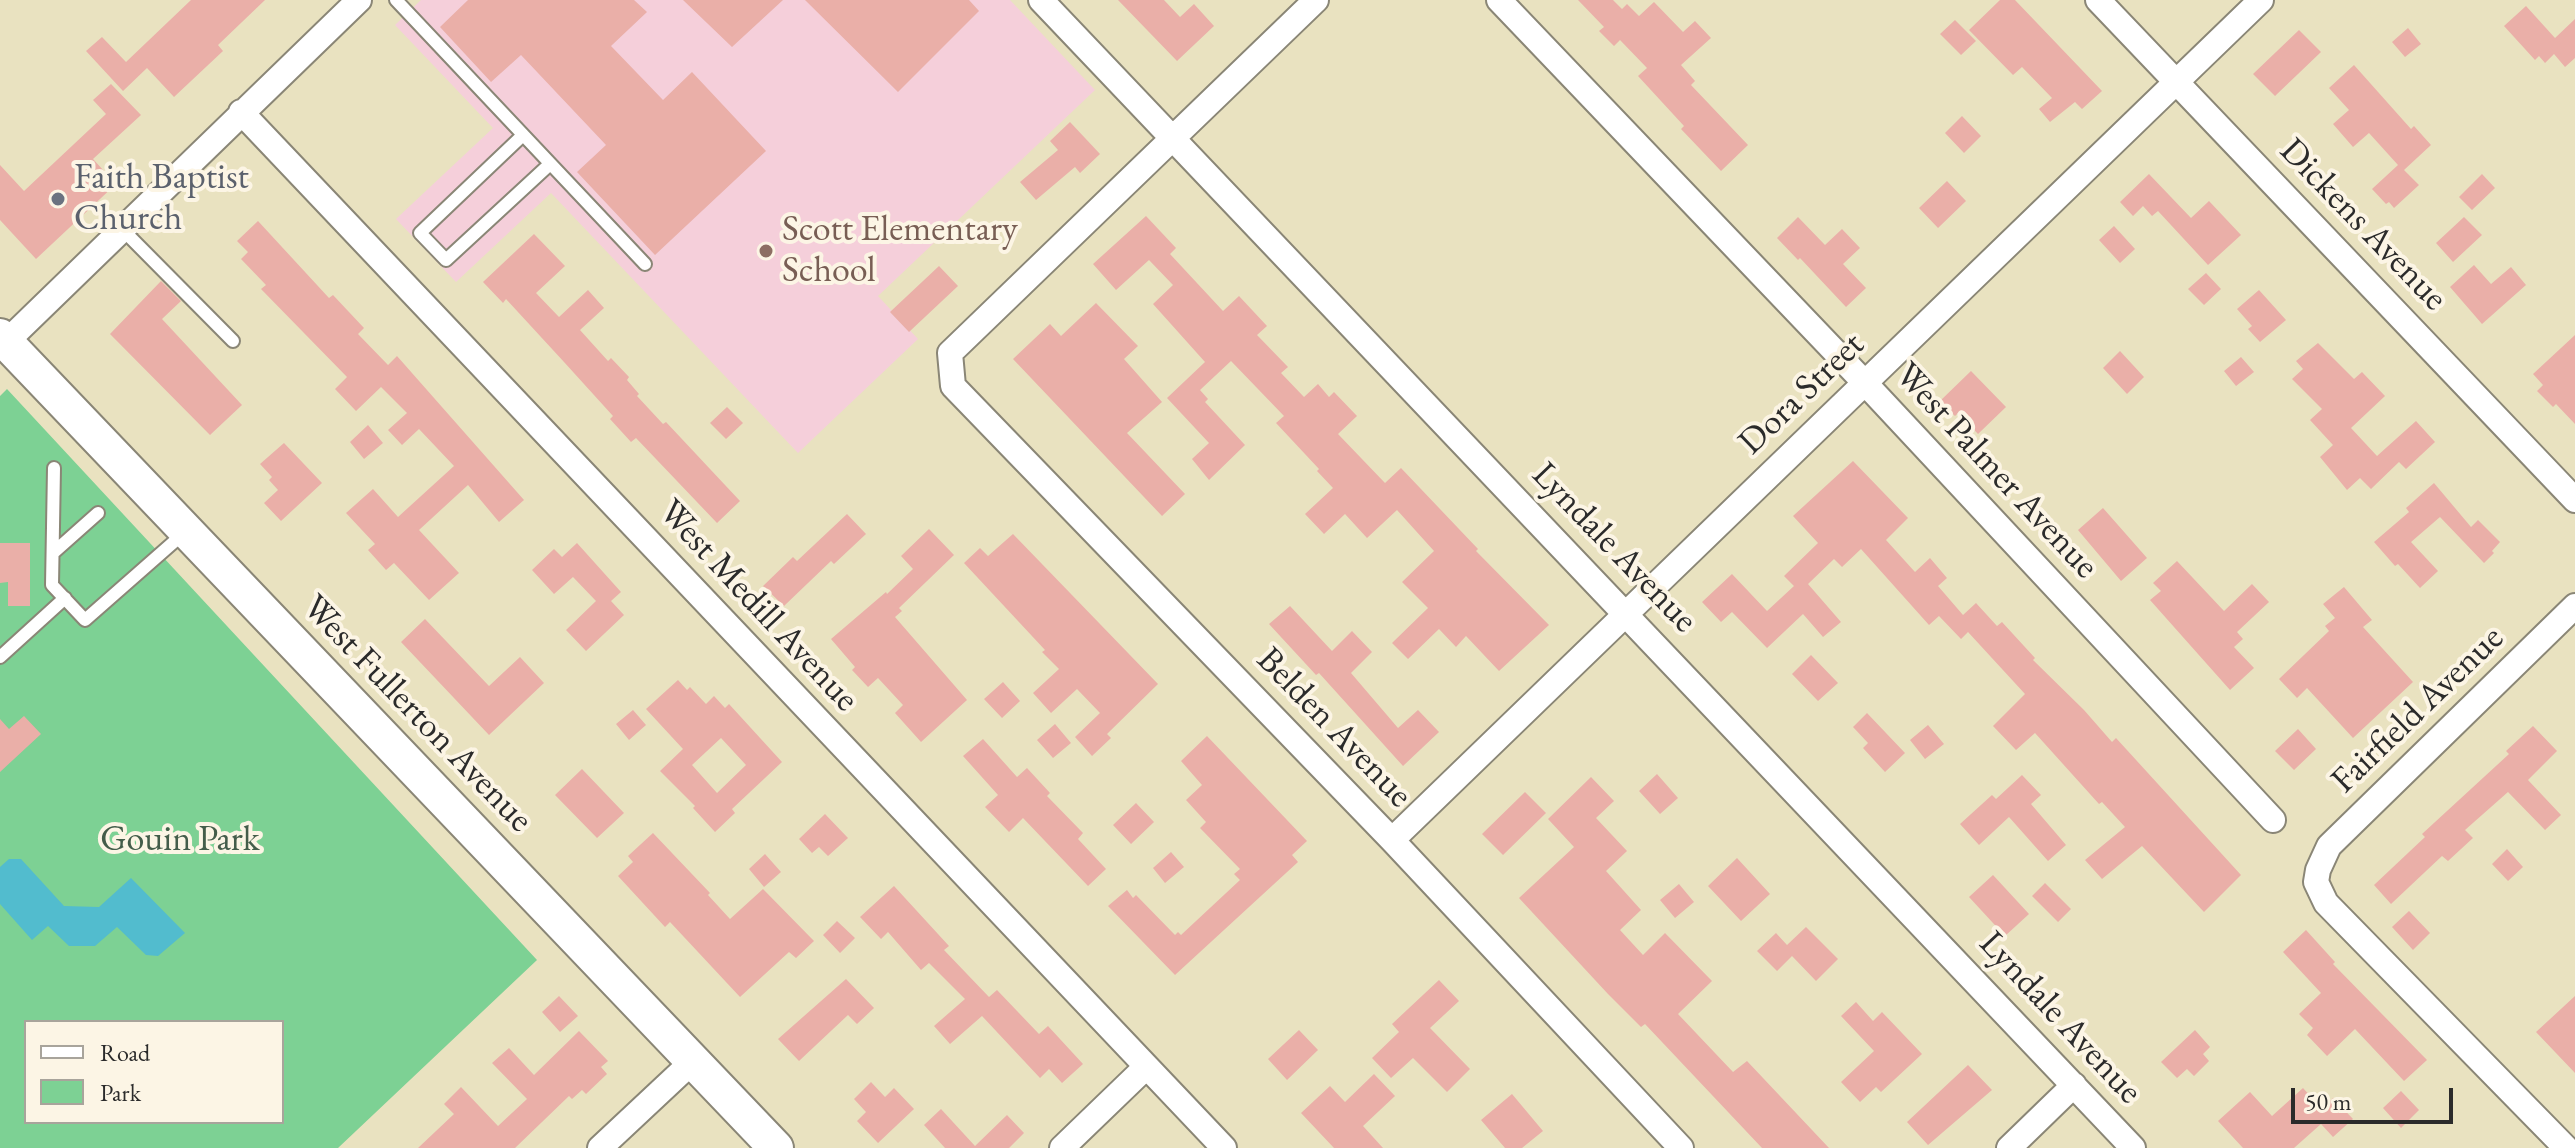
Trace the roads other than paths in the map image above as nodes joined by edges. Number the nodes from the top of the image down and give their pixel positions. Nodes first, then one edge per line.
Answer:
1 (359, 0) edge
2 (396, 0) edge
3 (1041, 0) edge
4 (1316, 0) edge
5 (1499, 0) edge
6 (2098, 0) edge
7 (2261, 0) edge
8 (2176, 82) junction
9 (241, 112) junction
10 (523, 135) junction
11 (1173, 139) junction
12 (550, 164) junction
13 (122, 229) junction
14 (645, 264) dead end
15 (233, 341) dead end
16 (2, 342) edge
17 (1865, 383) junction
18 (54, 468) dead end
19 (2575, 500) edge
20 (98, 513) dead end
21 (187, 531) junction
22 (53, 553) junction
23 (65, 598) junction
24 (2575, 606) edge
25 (1627, 614) junction
26 (0, 657) edge
27 (2273, 820) dead end
28 (1392, 840) junction
29 (693, 1061) junction
30 (1146, 1067) junction
31 (2074, 1085) junction
32 (600, 1148) edge
33 (776, 1148) edge
34 (1062, 1148) edge
35 (1224, 1148) edge
36 (1681, 1148) edge
37 (2009, 1148) edge
38 (2133, 1148) edge
39 (2566, 1148) edge

1 - 9 street
2 - 10 lane
3 - 11 street, Lyndale Avenue
4 - 11 street
5 - 17 street, West Palmer Avenue
6 - 8 street, Dickens Avenue
7 - 8 street, Dora Street
8 - 17 street, Dora Street
8 - 19 street, Dickens Avenue
9 - 13 street
9 - 30 street, West Medill Avenue
10 - 12 lane
10 - 12 lane
11 - 25 street, Lyndale Avenue
11 - 28 street, Belden Avenue
12 - 14 lane
13 - 15 lane
13 - 16 street
16 - 21 street, West Fullerton Avenue
17 - 25 street, Dora Street
17 - 27 street, West Palmer Avenue
18 - 22 lane
20 - 22 lane
21 - 23 lane
21 - 29 street, West Fullerton Avenue
22 - 23 lane
23 - 26 lane
24 - 39 street, Fairfield Avenue
25 - 28 street, Dora Street
25 - 31 street, Lyndale Avenue
28 - 36 street, Belden Avenue
29 - 32 street
29 - 33 street, West Fullerton Avenue
30 - 34 street
30 - 35 street, West Medill Avenue
31 - 37 street
31 - 38 street, Lyndale Avenue

